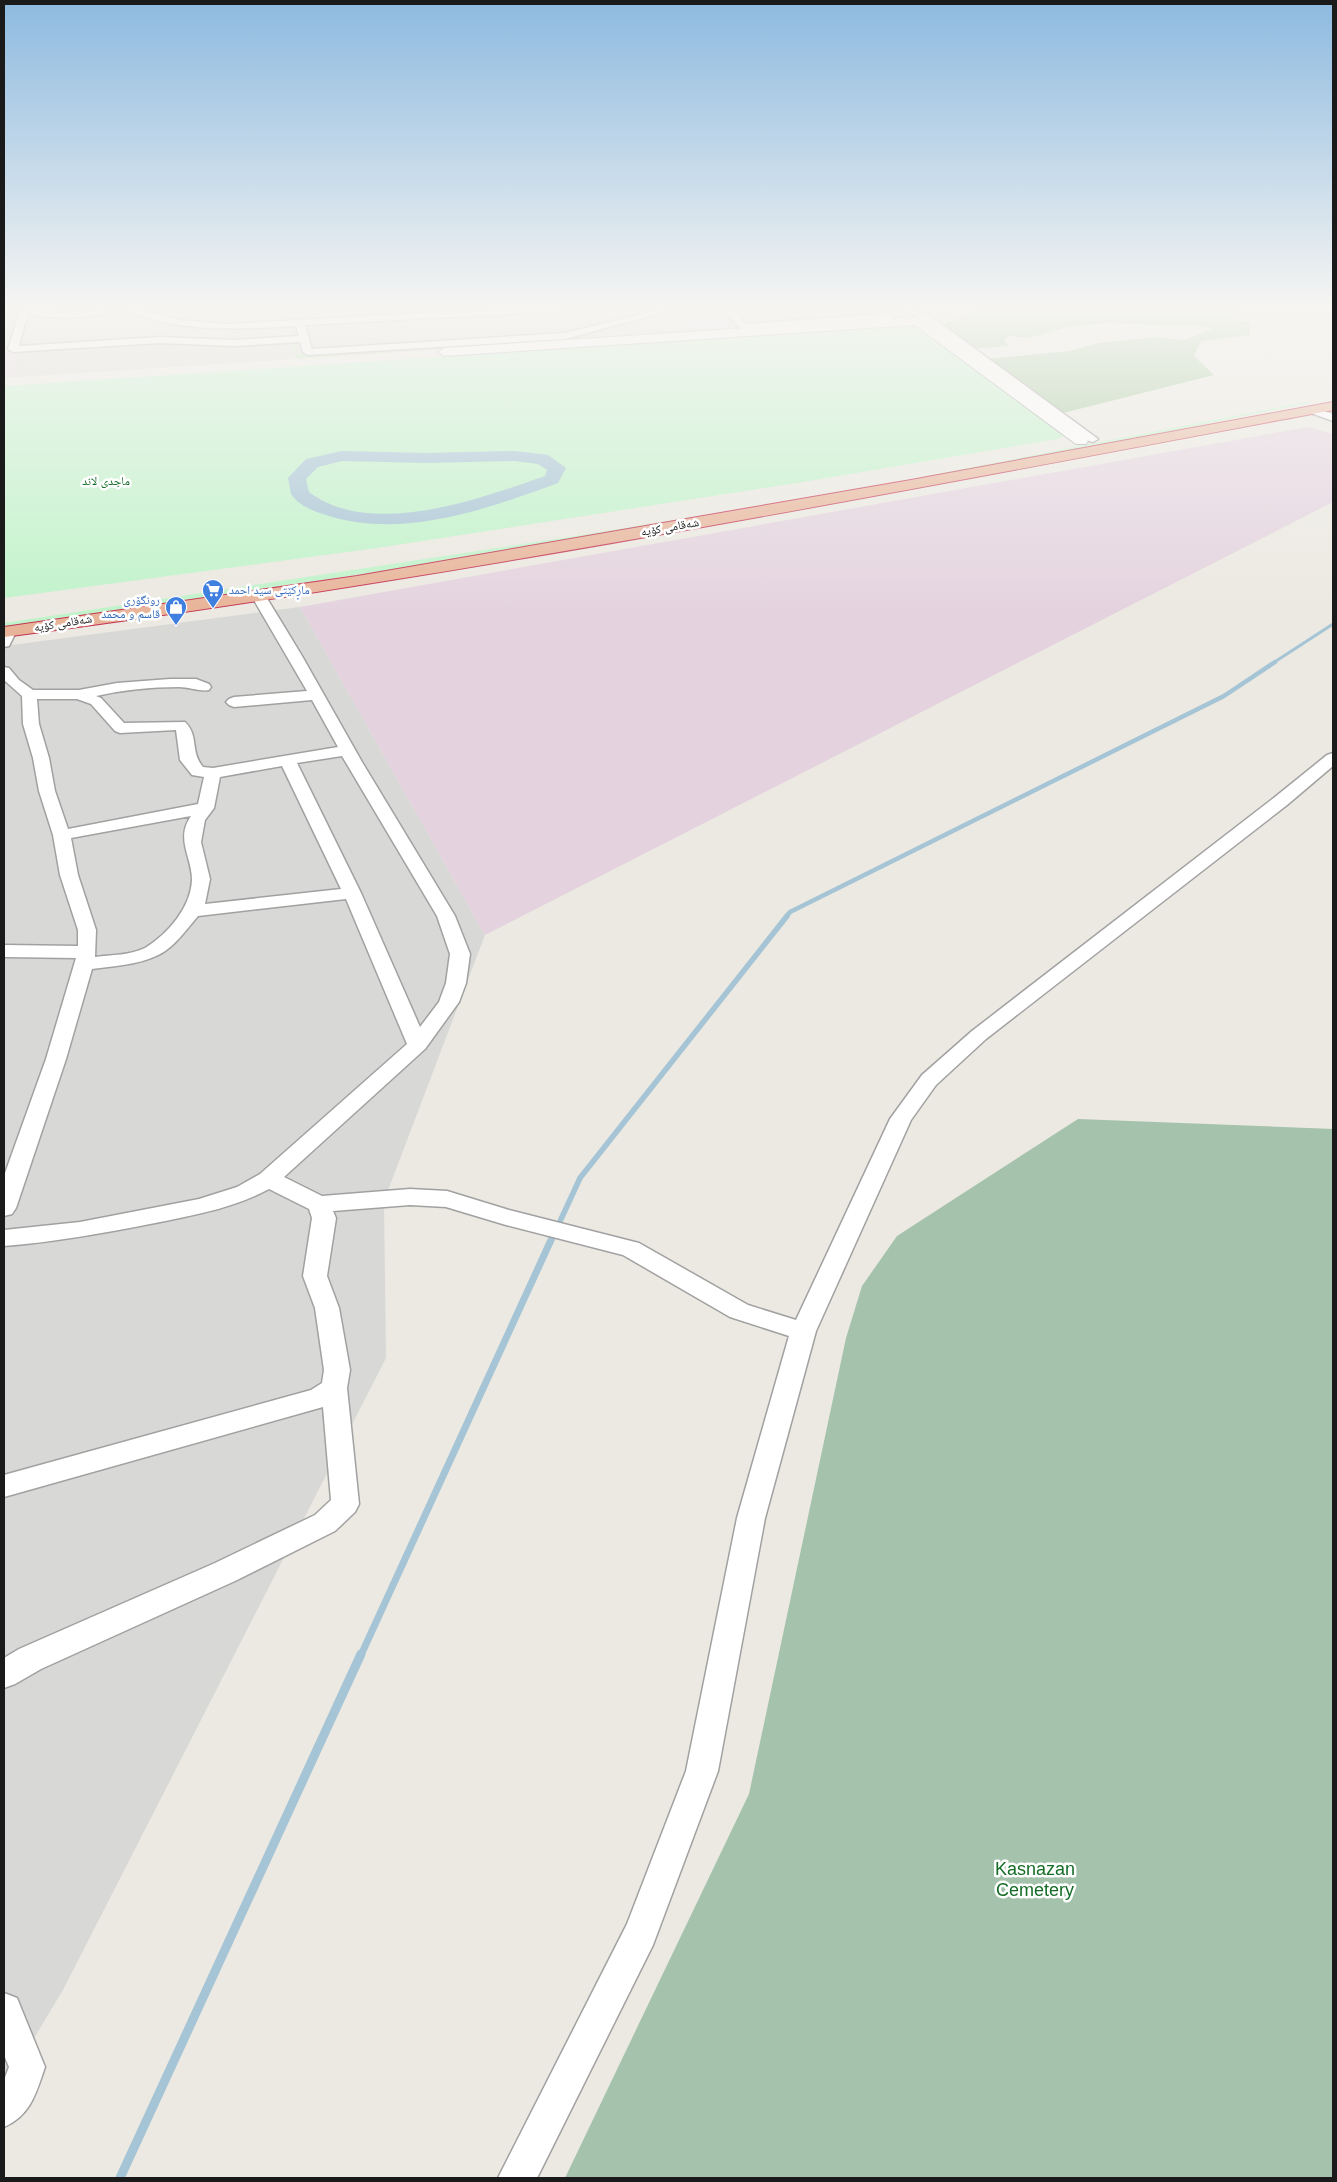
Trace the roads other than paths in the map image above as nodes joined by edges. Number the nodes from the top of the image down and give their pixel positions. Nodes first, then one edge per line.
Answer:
1 (1044, 410) edge
2 (1048, 410) edge
3 (1276, 410) edge
4 (1283, 410) edge
5 (1321, 410) edge
6 (1333, 418) edge
7 (1087, 440) junction
8 (895, 475) junction
9 (911, 485) junction
10 (373, 563) dead end
11 (197, 589) dead end
12 (258, 595) junction
13 (5, 631) edge
14 (4, 671) edge
15 (204, 687) dead end
16 (28, 694) junction
17 (80, 695) junction
18 (317, 695) junction
19 (234, 702) dead end
20 (347, 750) junction
21 (1333, 758) edge
22 (287, 760) junction
23 (213, 773) junction
24 (206, 808) junction
25 (62, 835) junction
26 (352, 893) junction
27 (192, 911) junction
28 (4, 951) edge
29 (86, 958) junction
30 (418, 1045) junction
31 (268, 1179) junction
32 (319, 1204) junction
33 (4, 1208) edge
34 (4, 1238) edge
35 (803, 1331) junction
36 (334, 1388) junction
37 (4, 1486) edge
38 (4, 1674) edge
39 (4, 2011) edge
40 (4, 2108) edge
41 (517, 2178) edge

1 - 7 street
2 - 7 street
3 - 7 highway, شەقامی کۆیە
4 - 9 highway, شەقامی کۆیە
5 - 6 street
7 - 8 highway, شەقامی کۆیە
8 - 9 highway
8 - 10 highway, شەقامی کۆیە
9 - 12 highway, شەقامی کۆیە
11 - 13 highway, شەقامی کۆیە
12 - 13 highway, شەقامی کۆیە
12 - 18 street
14 - 16 street
15 - 17 street
16 - 17 street
16 - 25 street
17 - 23 street
18 - 19 street
18 - 20 street
20 - 22 street
20 - 30 street
21 - 35 street
22 - 23 street
22 - 26 street
23 - 24 street
24 - 25 street
24 - 27 street
25 - 29 street
26 - 27 street
26 - 30 street
27 - 29 street
28 - 29 street
29 - 33 street
30 - 31 street
31 - 32 street
31 - 34 street
32 - 35 street
32 - 36 street
35 - 41 street
36 - 37 street
36 - 38 street
39 - 40 street

